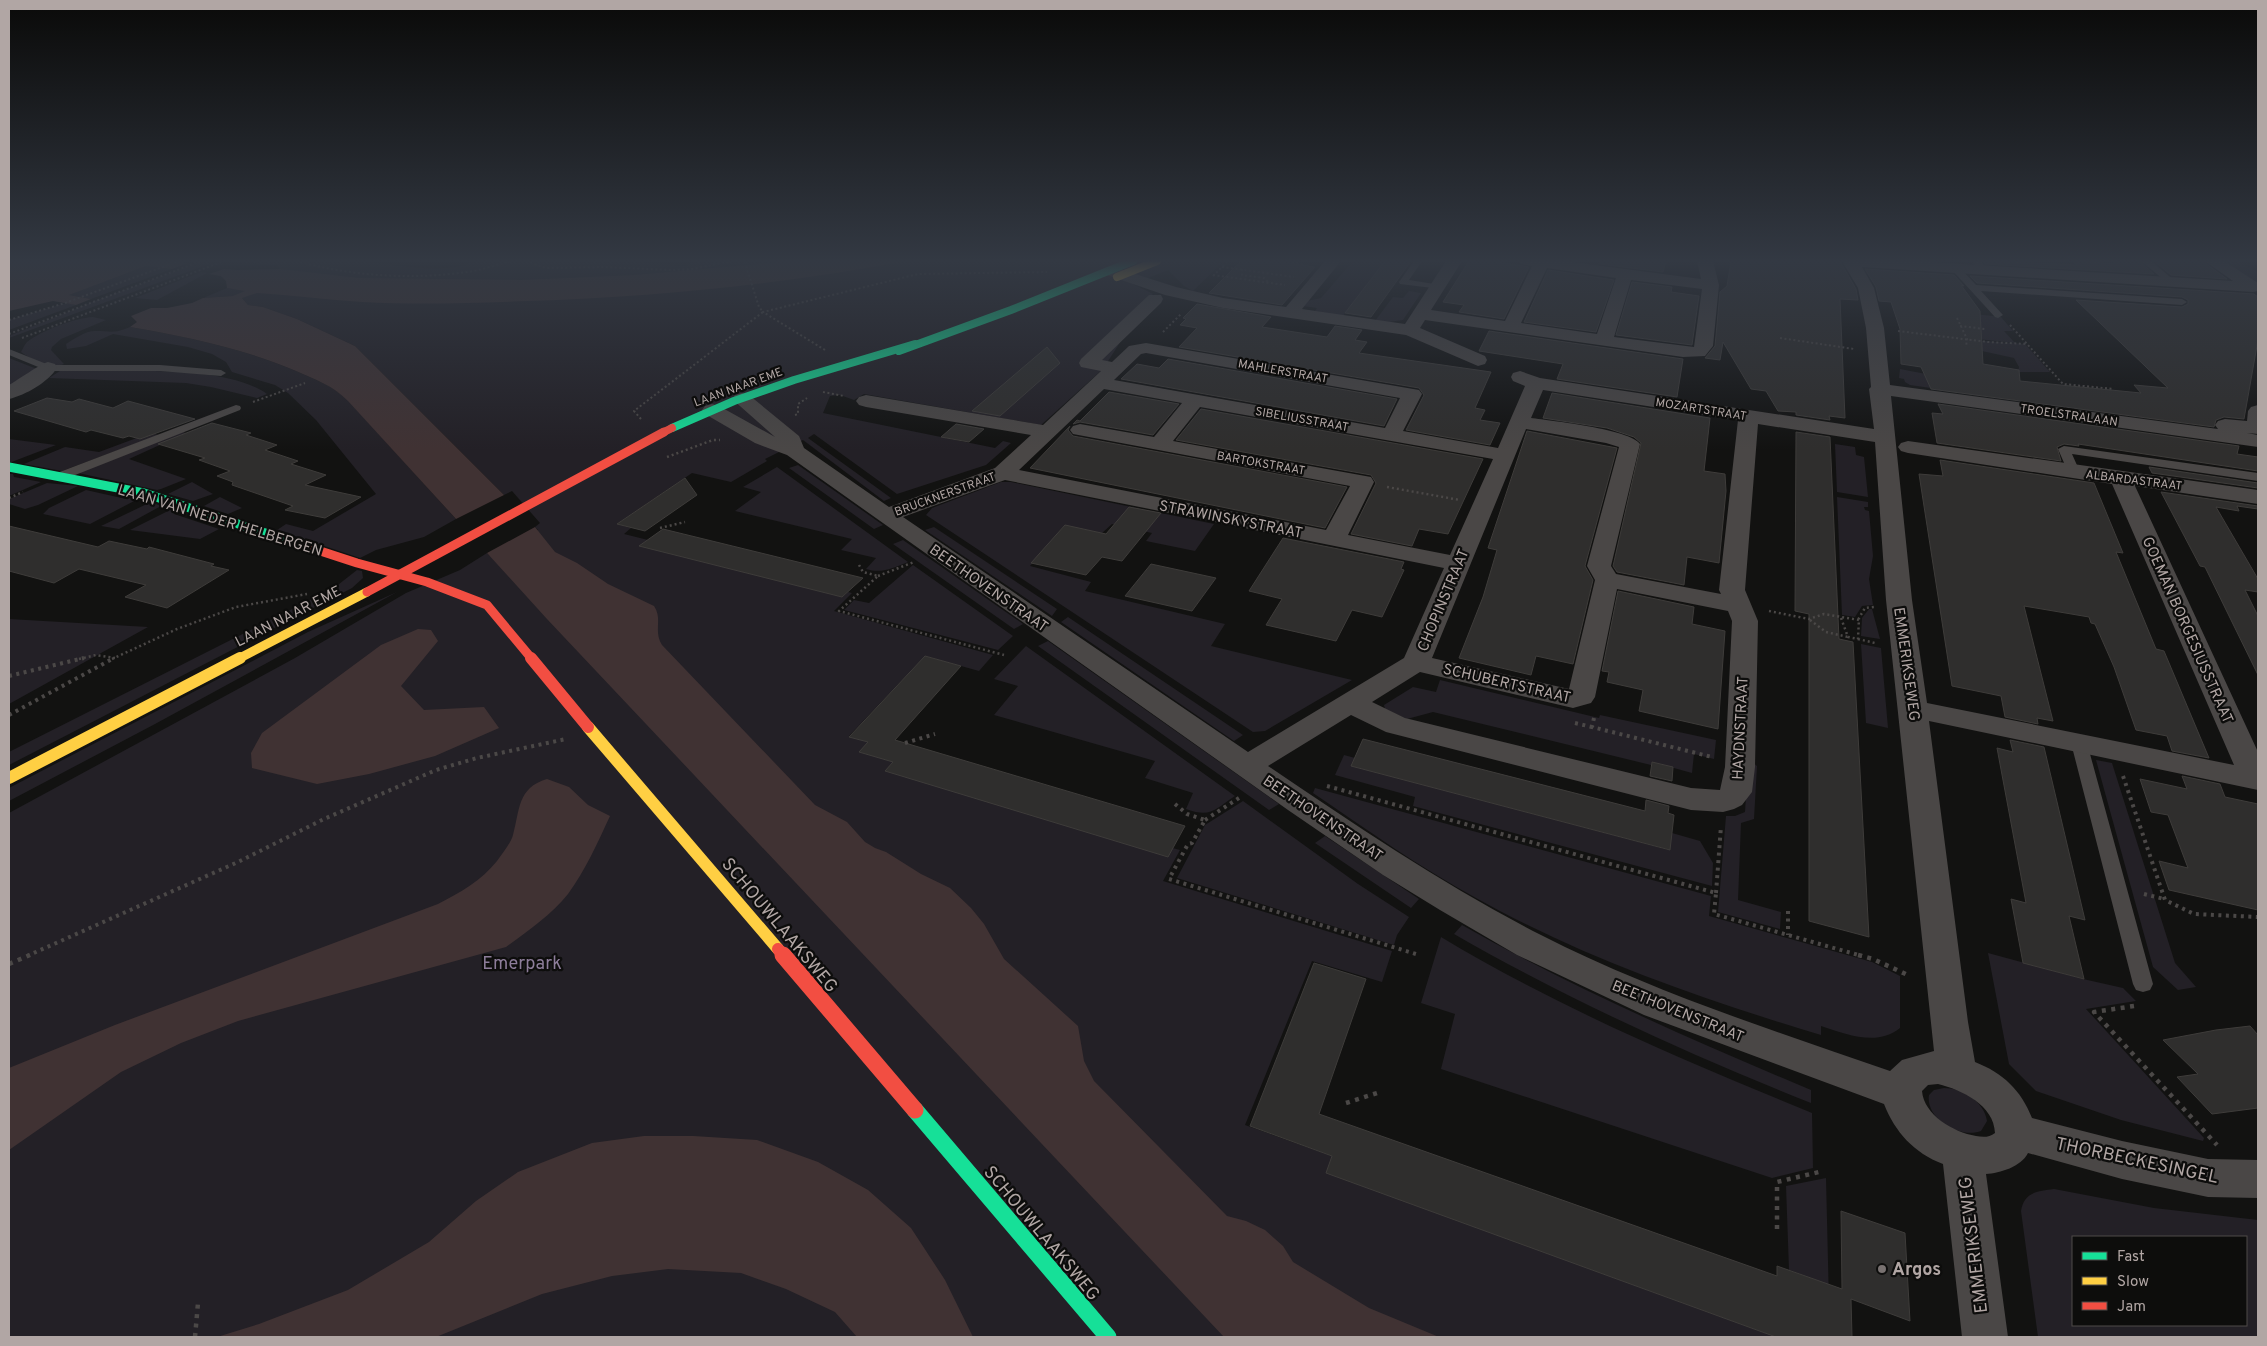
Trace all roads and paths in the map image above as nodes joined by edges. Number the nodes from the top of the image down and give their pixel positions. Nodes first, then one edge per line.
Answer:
1 (33, 324) edge
2 (59, 324) edge
3 (748, 324) edge
4 (782, 324) edge
5 (972, 324) edge
6 (1129, 324) edge
7 (1171, 324) edge
8 (1363, 324) edge
9 (1414, 324) edge
10 (1489, 324) edge
11 (1512, 324) edge
12 (1609, 324) edge
13 (1707, 324) edge
14 (1873, 324) edge
15 (2010, 324) edge
16 (1960, 326) joint
17 (1511, 327) junction
18 (1874, 328) junction
19 (1984, 329) dead end
20 (1410, 330) junction
21 (9, 334) edge
22 (1780, 338) dead end
23 (1967, 339) junction
24 (17, 340) dead end
25 (1604, 340) junction
26 (2027, 344) junction
27 (1966, 347) dead end
28 (1146, 348) junction
29 (1856, 349) dead end
30 (9, 352) edge
31 (828, 352) dead end
32 (1478, 360) dead end
33 (48, 368) junction
34 (1116, 368) junction
35 (222, 373) dead end
36 (1527, 380) joint
37 (305, 383) dead end
38 (1100, 383) junction
39 (1879, 389) junction
40 (2114, 389) dead end
41 (9, 393) edge
42 (1195, 400) junction
43 (866, 401) dead end
44 (747, 404) junction
45 (236, 408) joint
46 (1749, 416) junction
47 (2157, 417) dead end
48 (717, 418) junction
49 (644, 421) dead end
50 (1518, 422) junction
51 (2258, 425) edge
52 (1080, 430) dead end
53 (1048, 432) junction
54 (1391, 435) junction
55 (674, 440) dead end
56 (1896, 442) junction
57 (1159, 445) junction
58 (794, 450) junction
59 (1504, 455) junction
60 (2009, 462) joint
61 (9, 468) edge
62 (2074, 472) junction
63 (1003, 473) junction
64 (61, 476) junction
65 (2258, 476) edge
66 (580, 479) junction
67 (2121, 479) junction
68 (1363, 482) junction
69 (2258, 497) edge
70 (1485, 504) junction
71 (886, 516) junction
72 (685, 522) dead end
73 (660, 528) dead end
74 (1333, 540) junction
75 (914, 562) dead end
76 (1459, 564) junction
77 (859, 566) dead end
78 (399, 575) junction
79 (878, 576) junction
80 (1607, 580) junction
81 (316, 590) dead end
82 (1738, 605) junction
83 (1865, 608) dead end
84 (1841, 617) junction
85 (1809, 619) junction
86 (1859, 620) junction
87 (1848, 637) junction
88 (1858, 639) junction
89 (1869, 641) dead end
90 (1004, 654) dead end
91 (115, 658) junction
92 (1416, 663) junction
93 (9, 676) edge
94 (1579, 699) junction
95 (1352, 704) junction
96 (1914, 709) junction
97 (9, 715) edge
98 (594, 734) junction
99 (935, 734) dead end
100 (905, 742) dead end
101 (2079, 744) junction
102 (2114, 751) junction
103 (1740, 763) junction
104 (9, 778) edge
105 (2257, 780) edge
106 (1245, 781) junction
107 (1319, 784) dead end
108 (1723, 801) junction
109 (1175, 804) dead end
110 (1205, 820) junction
111 (1716, 893) junction
112 (1788, 911) dead end
113 (2258, 917) edge
114 (1788, 935) junction
115 (1416, 954) dead end
116 (9, 964) edge
117 (1910, 976) dead end
118 (2143, 984) joint
119 (1957, 1072) junction
120 (1377, 1093) dead end
121 (1902, 1093) junction
122 (1346, 1103) dead end
123 (2016, 1132) junction
124 (1962, 1152) junction
125 (1818, 1172) dead end
126 (2254, 1180) edge
127 (1777, 1229) dead end
128 (198, 1303) dead end
129 (195, 1337) edge
130 (1108, 1337) edge
131 (1985, 1337) edge

1 - 21 path
2 - 24 path
3 - 49 path
4 - 31 path
5 - 44 street, LAAN NAAR EME
6 - 34 street
7 - 28 path
8 - 20 street
9 - 20 street
10 - 17 street
11 - 17 street
12 - 25 street
13 - 25 street
14 - 18 street, EMMERIKSEWEG
15 - 26 path
16 - 19 path
16 - 23 path
17 - 25 street
18 - 23 path
18 - 39 street, EMMERIKSEWEG
20 - 32 street
22 - 29 path
23 - 26 path
23 - 27 path
26 - 40 path
28 - 34 street
28 - 54 street, MAHLERSTRAAT
30 - 33 lane
33 - 35 lane
33 - 41 street
34 - 38 street, BRUCKNERSTRAAT
36 - 46 street, MOZARTSTRAAT
36 - 50 street, CHOPINSTRAAT
37 - 45 path
38 - 42 street, SIBELIUSSTRAAT
38 - 53 street, BRUCKNERSTRAAT
39 - 51 street, TROELSTRALAAN
39 - 56 street, EMMERIKSEWEG
42 - 54 street, SIBELIUSSTRAAT
42 - 57 street
43 - 53 street
44 - 48 street, LAAN NAAR EME
44 - 48 street, LAAN NAAR EME
44 - 58 street, BEETHOVENSTRAAT
45 - 64 lane
46 - 56 street, MOZARTSTRAAT
46 - 82 street, HAYDNSTRAAT
47 - 51 street
48 - 58 street, BEETHOVENSTRAAT
48 - 66 street, LAAN NAAR EME
50 - 59 street, CHOPINSTRAAT
50 - 80 street, SCHUBERTSTRAAT
52 - 57 street, BARTOKSTRAAT
53 - 63 street, BRUCKNERSTRAAT
54 - 59 street, SIBELIUSSTRAAT
55 - 66 street, LAAN NAAR EME
56 - 60 street, MOZARTSTRAAT
56 - 96 street, EMMERIKSEWEG
57 - 68 street, BARTOKSTRAAT
58 - 71 street, BEETHOVENSTRAAT
59 - 70 street, CHOPINSTRAAT
60 - 62 street, ALBARDASTRAAT
61 - 64 street, LAAN VAN NEDER HELBERGEN
62 - 65 lane
62 - 67 street, ALBARDASTRAAT
63 - 71 street, BRUCKNERSTRAAT
63 - 74 street, STRAWINSKYSTRAAT
64 - 78 street, LAAN VAN NEDER HELBERGEN
66 - 78 street, LAAN NAAR EME
67 - 69 street, ALBARDASTRAAT
67 - 105 street, GOEMAN BORGESIUSSTRAAT
68 - 70 path
68 - 74 street
70 - 76 street, CHOPINSTRAAT
71 - 106 street, BEETHOVENSTRAAT
72 - 73 path
74 - 76 street, STRAWINSKYSTRAAT
75 - 79 path
76 - 92 street, CHOPINSTRAAT
77 - 79 path
78 - 98 street, SCHOUWLAAKSWEG
78 - 104 street, LAAN NAAR EME
79 - 90 path
80 - 82 street
80 - 94 street, SCHUBERTSTRAAT
81 - 91 path, LAAN NAAR EME
82 - 85 path
82 - 103 street, HAYDNSTRAAT
83 - 86 path
84 - 85 path
84 - 86 path
84 - 87 path
85 - 87 path
86 - 88 path
87 - 88 path
88 - 89 path
91 - 93 path
91 - 97 path, LAAN NAAR EME
92 - 94 street, SCHUBERTSTRAAT
92 - 95 street, CHOPINSTRAAT
94 - 103 path
95 - 106 street, CHOPINSTRAAT
95 - 108 street, HAYDNSTRAAT
96 - 101 street
96 - 119 street, EMMERIKSEWEG
98 - 116 path
98 - 130 street, SCHOUWLAAKSWEG
99 - 100 path
101 - 102 street
101 - 118 lane
102 - 105 street
102 - 113 path
103 - 108 street, HAYDNSTRAAT
106 - 110 path
106 - 121 street, BEETHOVENSTRAAT
107 - 111 path
108 - 111 path
109 - 110 path
110 - 115 path
111 - 114 path
112 - 114 path
114 - 117 path
118 - 126 path
119 - 121 street
119 - 123 street
120 - 122 path
121 - 124 street
123 - 124 street
123 - 126 street, THORBECKESINGEL
124 - 131 street, EMMERIKSEWEG
125 - 127 path
128 - 129 path

